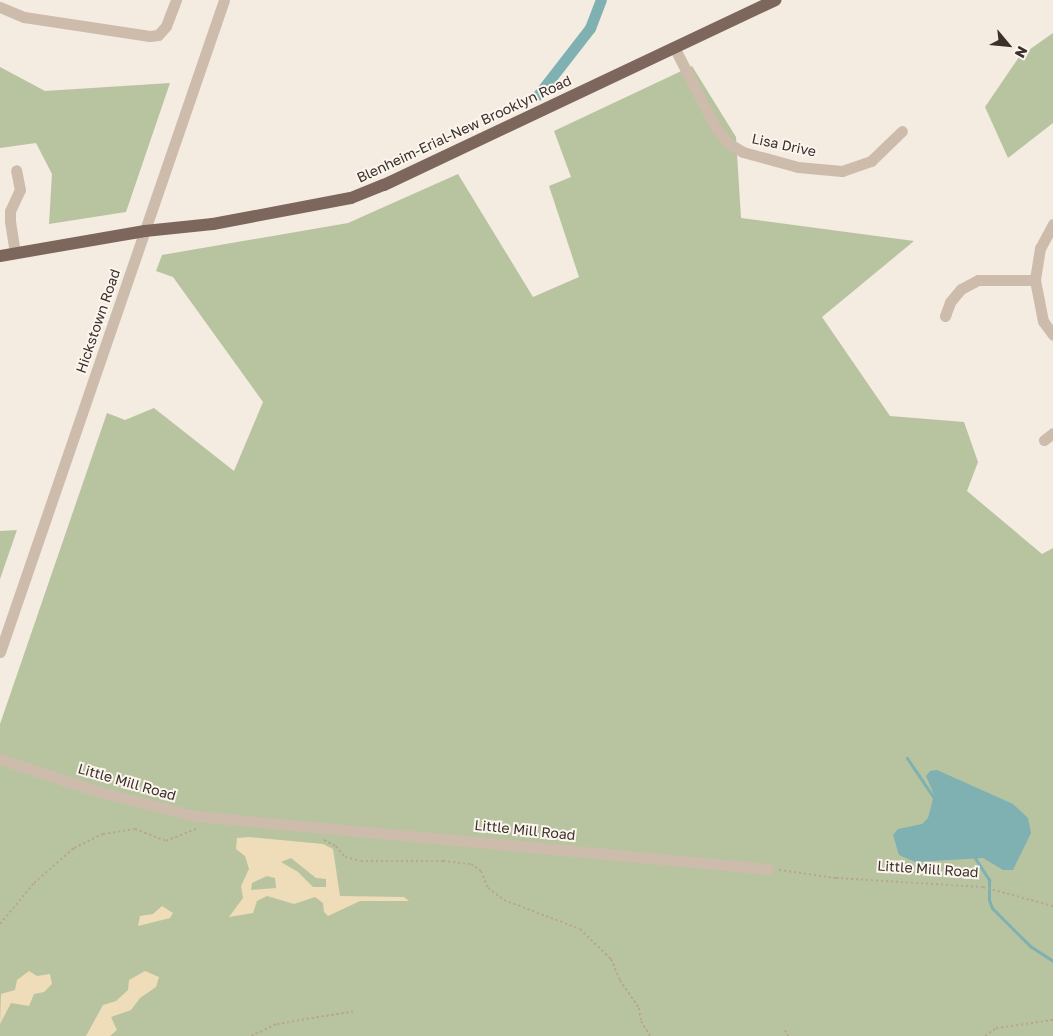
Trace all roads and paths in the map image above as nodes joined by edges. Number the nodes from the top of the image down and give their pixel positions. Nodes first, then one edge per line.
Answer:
1 (176, 0) edge
2 (224, 0) edge
3 (775, 0) edge
4 (0, 7) edge
5 (674, 47) junction
6 (902, 131) dead end
7 (16, 170) dead end
8 (1053, 224) edge
9 (145, 232) junction
10 (15, 253) junction
11 (0, 256) edge
12 (1035, 280) junction
13 (945, 316) dead end
14 (1053, 335) edge
15 (0, 652) edge
16 (0, 759) edge
17 (207, 826) dead end
18 (319, 838) dead end
19 (768, 869) joint
20 (1053, 906) edge
21 (0, 924) edge
22 (355, 1011) dead end
23 (1053, 1020) edge
24 (786, 1030) dead end
25 (251, 1036) edge
26 (650, 1036) edge
27 (788, 1036) edge
28 (985, 1036) edge

1 - 4 street
2 - 9 street, Hickstown Road
3 - 5 main road, Blenheim-Erial-New Brooklyn Road
5 - 6 street, Lisa Drive
5 - 9 main road, Blenheim-Erial-New Brooklyn Road
7 - 10 street
8 - 12 street
9 - 10 main road, Blenheim-Erial-New Brooklyn Road
9 - 15 street, Hickstown Road
10 - 11 main road, Blenheim-Erial-New Brooklyn Road
12 - 13 street
12 - 14 street
16 - 19 street, Little Mill Road
17 - 21 path
18 - 26 path
19 - 20 path, Little Mill Road
22 - 25 path
23 - 28 path
24 - 27 path

